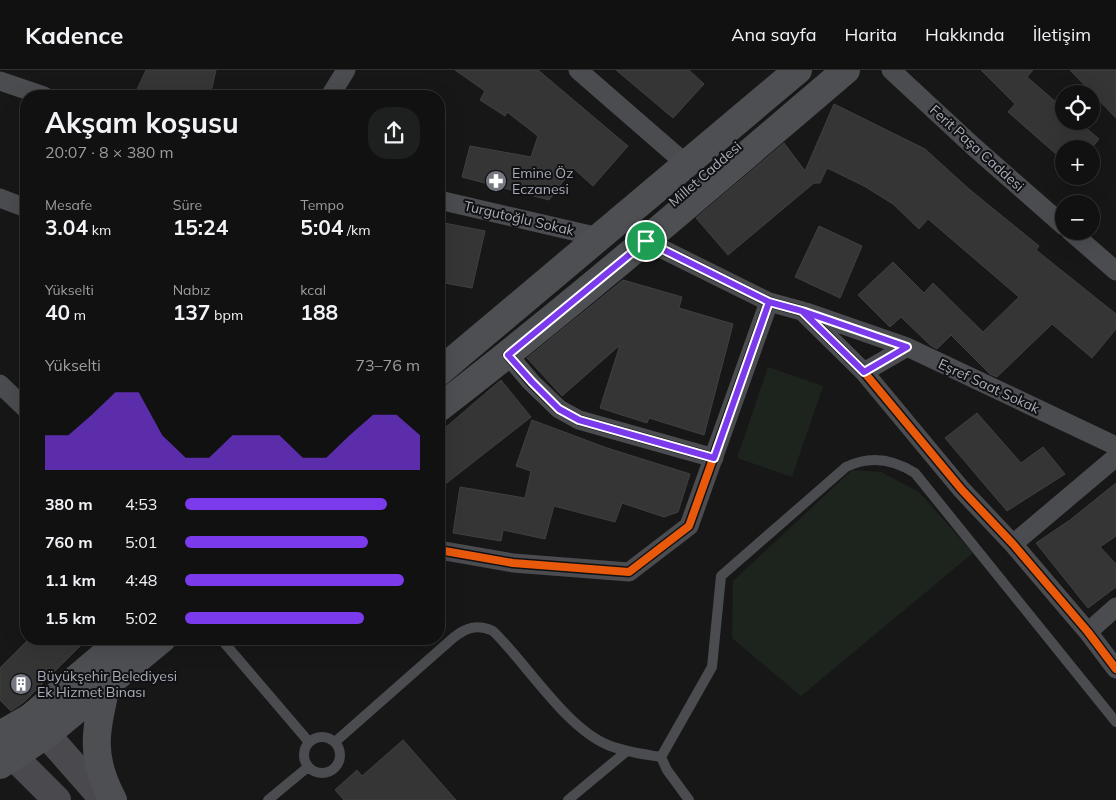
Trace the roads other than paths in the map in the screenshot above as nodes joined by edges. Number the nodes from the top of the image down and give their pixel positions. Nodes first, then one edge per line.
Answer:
1 (346, 70) edge
2 (578, 70) edge
3 (798, 70) edge
4 (846, 70) edge
5 (891, 70) edge
6 (5, 78) edge
7 (31, 90) edge
8 (334, 90) edge
9 (686, 164) junction
10 (0, 198) edge
11 (445, 201) edge
12 (20, 206) edge
13 (1055, 218) edge
14 (600, 237) junction
15 (1080, 240) edge
16 (646, 241) junction
17 (1116, 271) edge
18 (769, 302) junction
19 (802, 311) junction
20 (907, 347) junction
21 (508, 355) junction
22 (445, 367) edge
23 (864, 372) junction
24 (0, 384) edge
25 (20, 403) edge
26 (445, 403) edge
27 (1116, 446) edge
28 (714, 458) junction
29 (1116, 458) edge
30 (1013, 544) junction
31 (445, 551) edge
32 (1116, 607) edge
33 (1088, 632) junction
34 (117, 645) edge
35 (155, 645) edge
36 (226, 645) edge
37 (1116, 669) edge
38 (106, 687) junction
39 (1116, 722) edge
40 (38, 726) junction
41 (309, 742) junction
42 (335, 742) junction
43 (4, 750) edge
44 (627, 751) junction
45 (661, 757) junction
46 (308, 767) junction
47 (57, 800) edge
48 (104, 800) edge
49 (113, 800) edge
50 (268, 800) edge
51 (568, 800) edge
52 (689, 800) edge

1 - 8 street
2 - 9 street
3 - 9 main road, Millet Caddesi
4 - 16 main road, Millet Caddesi
5 - 13 street, Ferit Paşa Caddesi
6 - 7 street
9 - 14 main road, Millet Caddesi
10 - 12 street
11 - 14 street, Turgutoğlu Sokak
14 - 22 main road, Millet Caddesi
15 - 17 street
16 - 18 street, Eşref Saat Sokak
16 - 21 main road, Millet Caddesi
18 - 19 street, Eşref Saat Sokak
18 - 28 street
19 - 20 street, Eşref Saat Sokak
19 - 23 street
20 - 23 street
20 - 27 street, Eşref Saat Sokak
21 - 26 main road, Millet Caddesi
21 - 28 street
23 - 30 street
24 - 25 street
28 - 31 street
29 - 30 street
30 - 33 street
32 - 33 street
33 - 37 street
34 - 40 main road
35 - 38 main road
36 - 41 lane
38 - 40 main road
38 - 49 main road
39 - 45 lane
40 - 43 main road
40 - 48 main road
41 - 42 lane
41 - 46 lane
42 - 44 lane
42 - 46 lane
43 - 47 main road
44 - 45 lane
44 - 51 lane
45 - 52 lane
46 - 50 lane

